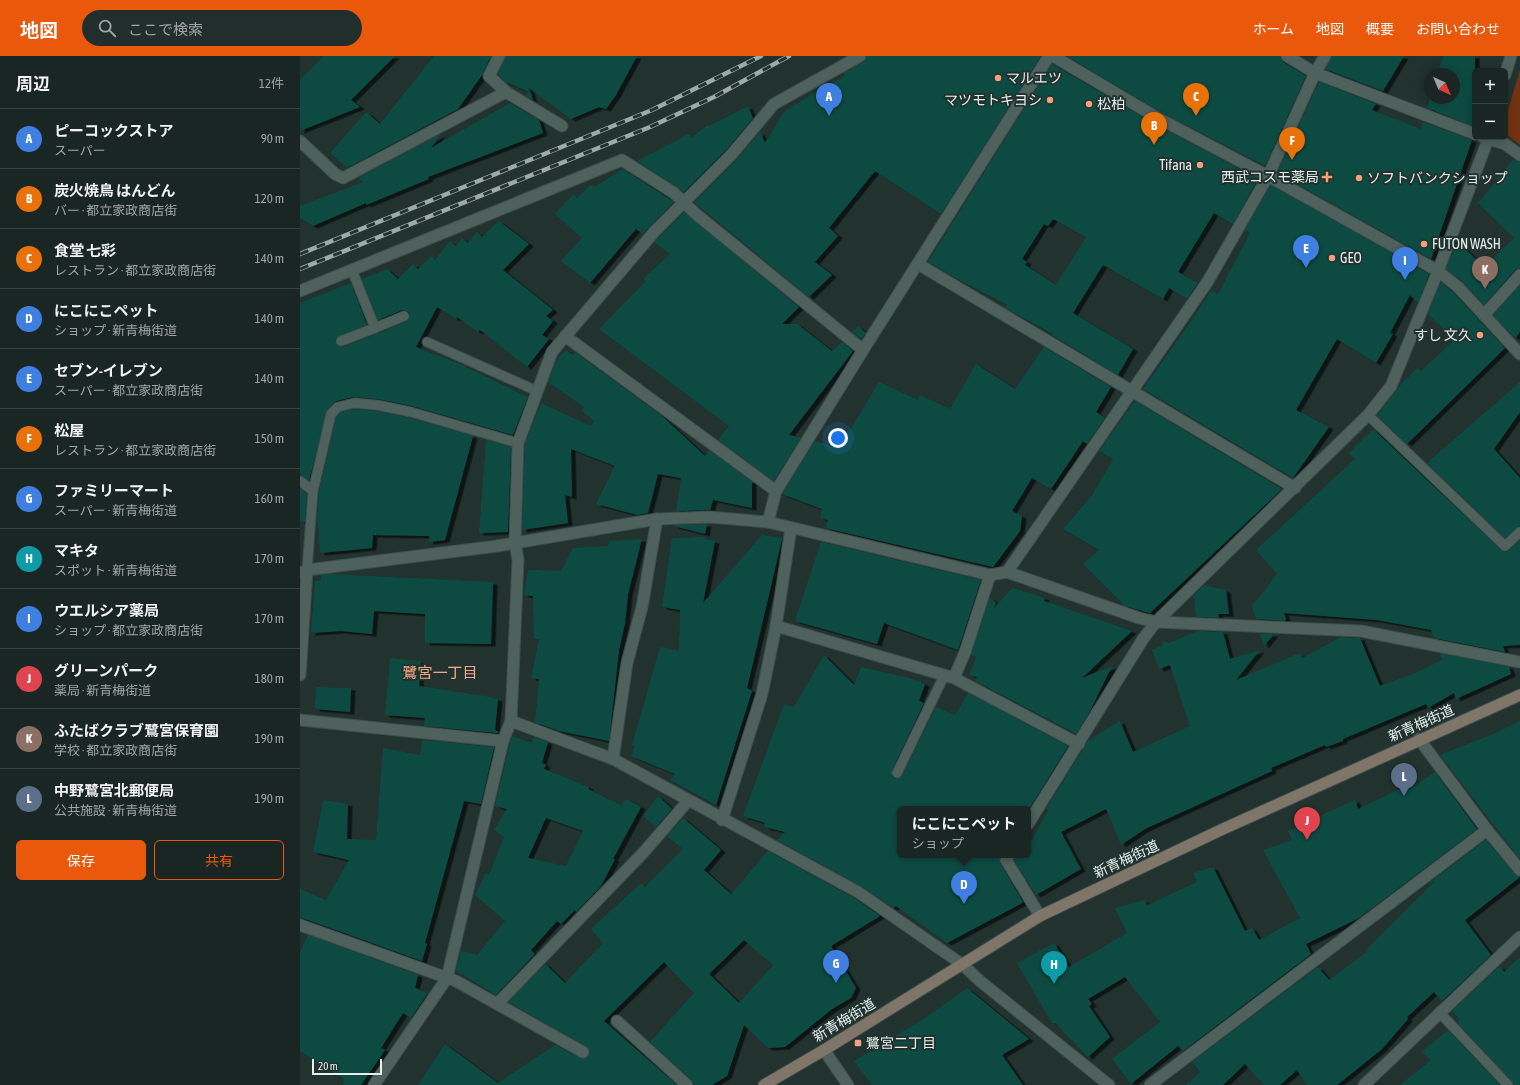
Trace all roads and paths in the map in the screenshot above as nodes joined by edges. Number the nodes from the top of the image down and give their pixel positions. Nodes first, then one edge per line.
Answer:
1 (500, 56) edge
2 (860, 56) edge
3 (1049, 56) edge
4 (1053, 56) edge
5 (1287, 56) edge
6 (1325, 56) edge
7 (1511, 56) edge
8 (1507, 68) edge
9 (1315, 73) junction
10 (506, 92) junction
11 (562, 126) dead end
12 (1472, 133) edge
13 (1486, 140) edge
14 (1493, 140) edge
15 (300, 141) edge
16 (1520, 156) edge
17 (1268, 176) junction
18 (683, 201) junction
19 (918, 264) junction
20 (352, 270) junction
21 (1438, 271) junction
22 (1520, 275) edge
23 (300, 291) edge
24 (1484, 315) junction
25 (404, 316) dead end
26 (375, 328) junction
27 (565, 336) junction
28 (341, 341) dead end
29 (427, 342) dead end
30 (863, 350) junction
31 (1520, 354) edge
32 (537, 391) junction
33 (1132, 392) junction
34 (1368, 415) junction
35 (518, 442) junction
36 (300, 481) edge
37 (1295, 488) junction
38 (313, 491) junction
39 (776, 491) junction
40 (657, 519) junction
41 (768, 522) junction
42 (791, 528) junction
43 (1520, 532) edge
44 (515, 543) junction
45 (304, 571) edge
46 (1007, 572) junction
47 (990, 575) junction
48 (1156, 622) junction
49 (776, 626) junction
50 (1520, 662) edge
51 (300, 674) edge
52 (949, 677) junction
53 (1520, 695) edge
54 (300, 720) edge
55 (511, 721) junction
56 (1419, 739) junction
57 (503, 741) junction
58 (1079, 744) junction
59 (613, 759) junction
60 (897, 772) dead end
61 (688, 801) junction
62 (1031, 819) edge
63 (722, 820) junction
64 (1487, 830) junction
65 (1007, 858) edge
66 (1520, 870) edge
67 (1040, 916) junction
68 (300, 925) edge
69 (1520, 936) edge
70 (963, 965) junction
71 (447, 978) junction
72 (497, 1004) junction
73 (1439, 1012) junction
74 (616, 1021) dead end
75 (824, 1050) junction
76 (583, 1052) dead end
77 (374, 1085) edge
78 (687, 1085) edge
79 (764, 1085) edge
80 (848, 1085) edge
81 (1110, 1085) edge
82 (1150, 1085) edge
83 (1364, 1085) edge
84 (1508, 1085) edge

1 - 10 street
2 - 18 street
3 - 19 street
4 - 17 street
5 - 9 street
6 - 9 street
7 - 8 street
9 - 12 street
9 - 17 street
10 - 11 street
10 - 15 street
13 - 21 street
14 - 16 street
17 - 21 street
17 - 33 street
18 - 20 street
18 - 27 street
18 - 30 street
19 - 30 street
19 - 33 street
20 - 23 street
20 - 26 lane
21 - 24 street
21 - 34 street
22 - 24 street
24 - 31 street
25 - 26 lane
26 - 28 lane
27 - 32 street
27 - 39 street
29 - 32 lane
30 - 39 street
32 - 35 street
33 - 37 street
33 - 46 street
34 - 37 street
34 - 43 lane
35 - 38 lane
35 - 44 street
36 - 38 lane
37 - 48 street
38 - 45 lane
39 - 41 street
40 - 41 street
40 - 44 street
40 - 59 street
41 - 42 street
42 - 47 street
42 - 49 street
44 - 45 street
44 - 55 street
45 - 51 street
46 - 47 street
46 - 48 street
47 - 52 street
48 - 50 street
48 - 58 street
49 - 52 street
49 - 63 street
52 - 58 street
52 - 60 lane
53 - 56 main road, 新青梅街道
54 - 57 street
55 - 57 street
55 - 59 street
56 - 64 street
56 - 67 main road, 新青梅街道
57 - 71 street
58 - 62 street
59 - 61 street
61 - 63 street
61 - 72 street
63 - 70 street
64 - 66 street
64 - 82 street
65 - 67 street
67 - 70 main road, 新青梅街道
68 - 71 street
69 - 73 street
70 - 75 main road, 新青梅街道
70 - 81 street
71 - 72 street
71 - 77 street
72 - 76 street
73 - 83 street
73 - 84 lane
74 - 78 street
75 - 79 main road, 新青梅街道
75 - 80 street

